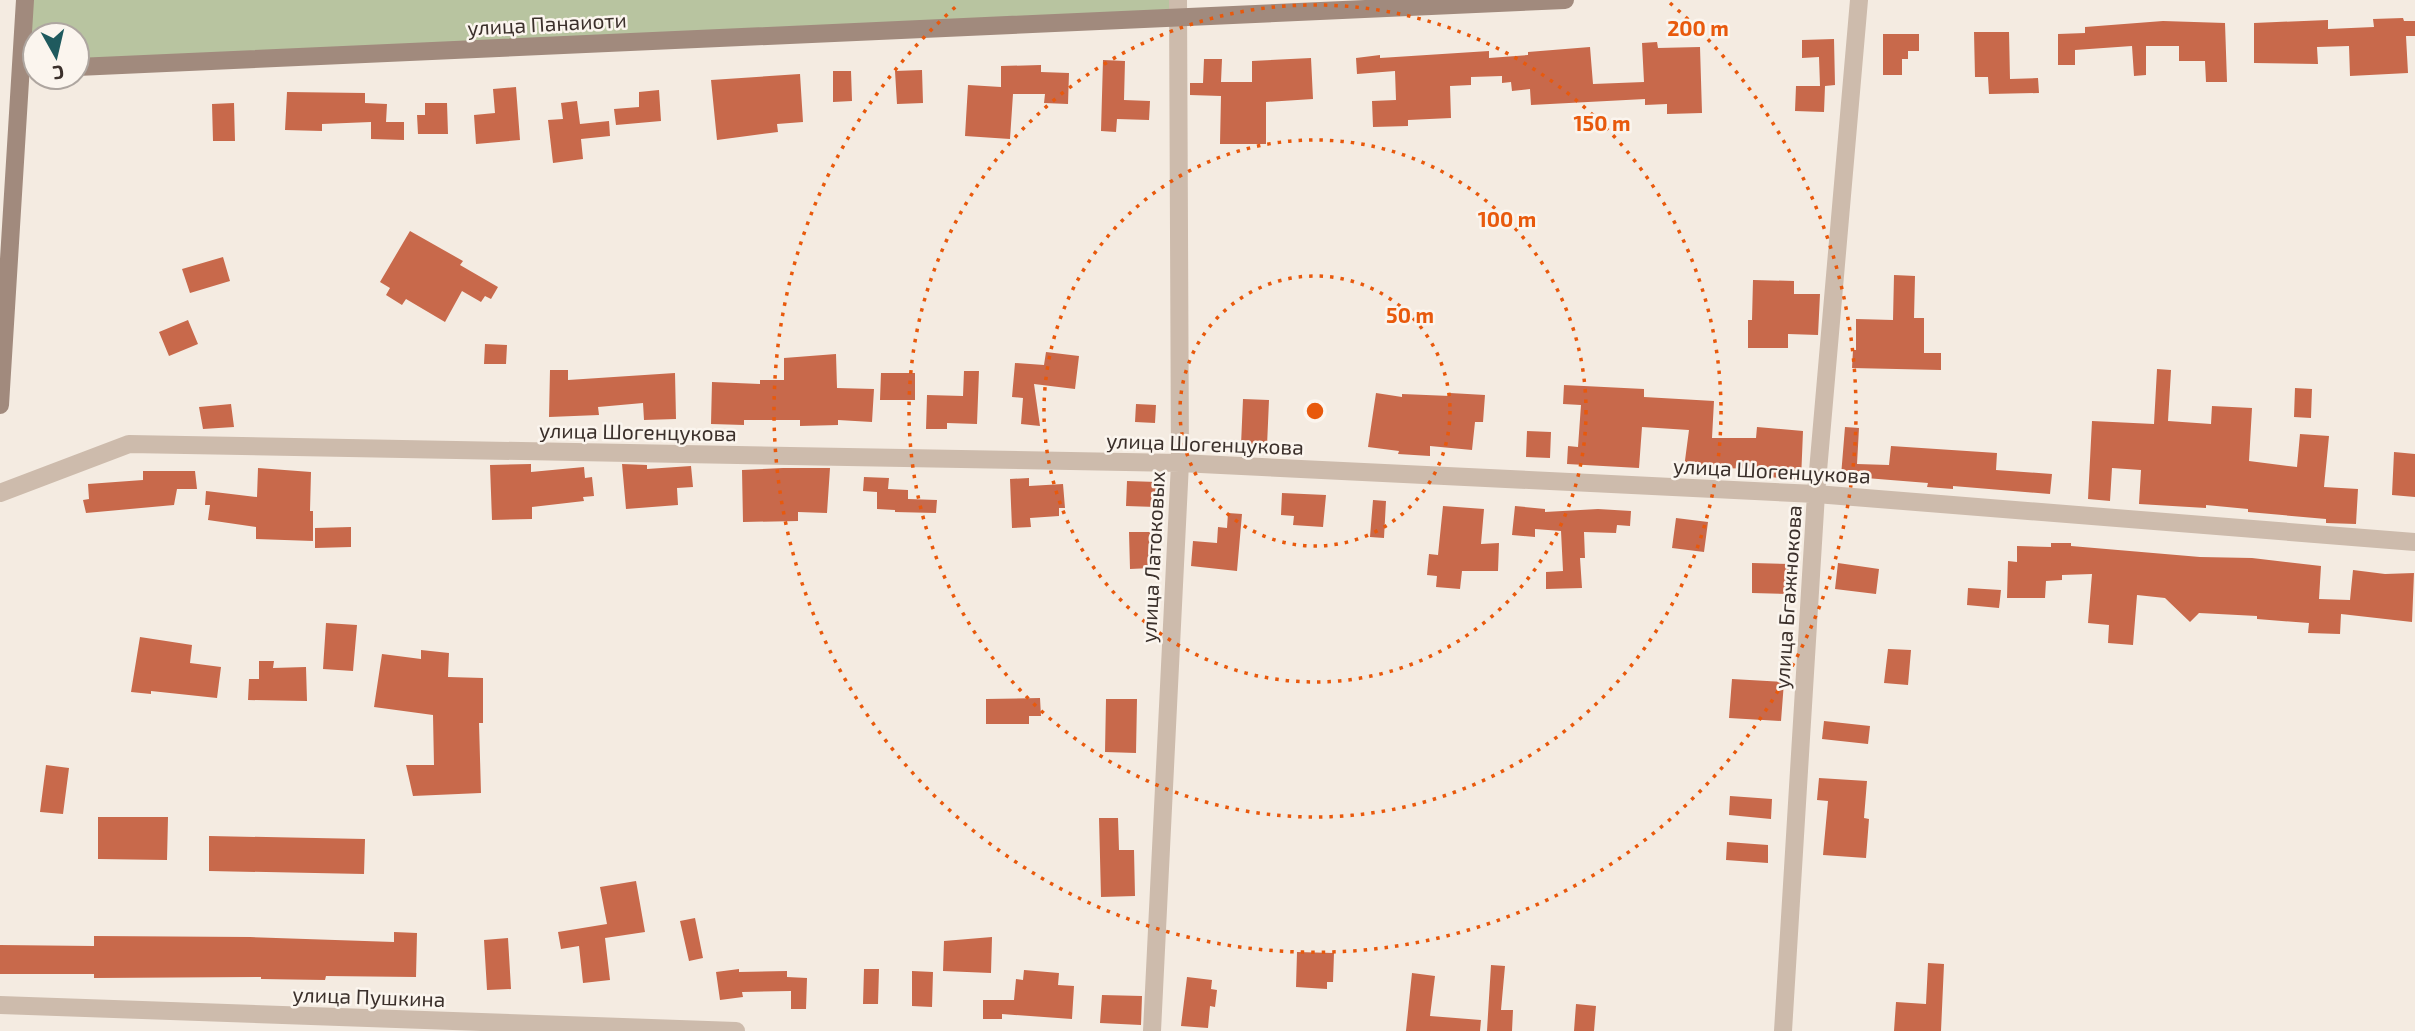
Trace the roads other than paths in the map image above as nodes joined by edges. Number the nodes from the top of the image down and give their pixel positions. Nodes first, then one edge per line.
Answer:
1 (25, 0) edge
2 (1565, 0) edge
3 (1859, 0) edge
4 (1178, 8) edge
5 (26, 21) edge
6 (91, 65) edge
7 (26, 91) edge
8 (0, 405) edge
9 (1180, 463) junction
10 (0, 492) edge
11 (1816, 494) junction
12 (2415, 542) edge
13 (0, 1006) edge
14 (736, 1031) edge
15 (1152, 1031) edge
16 (1783, 1031) edge

1 - 5 street
2 - 4 street, улица Панаиоти
3 - 11 street, улица Бгажнокова
4 - 6 street, улица Панаиоти
4 - 9 street, улица Латоковых
7 - 8 street
9 - 10 street, улица Шогенцукова
9 - 11 street, улица Шогенцукова
9 - 15 street, улица Латоковых
11 - 12 street, улица Шогенцукова
11 - 16 street, улица Бгажнокова
13 - 14 street, улица Пушкина

